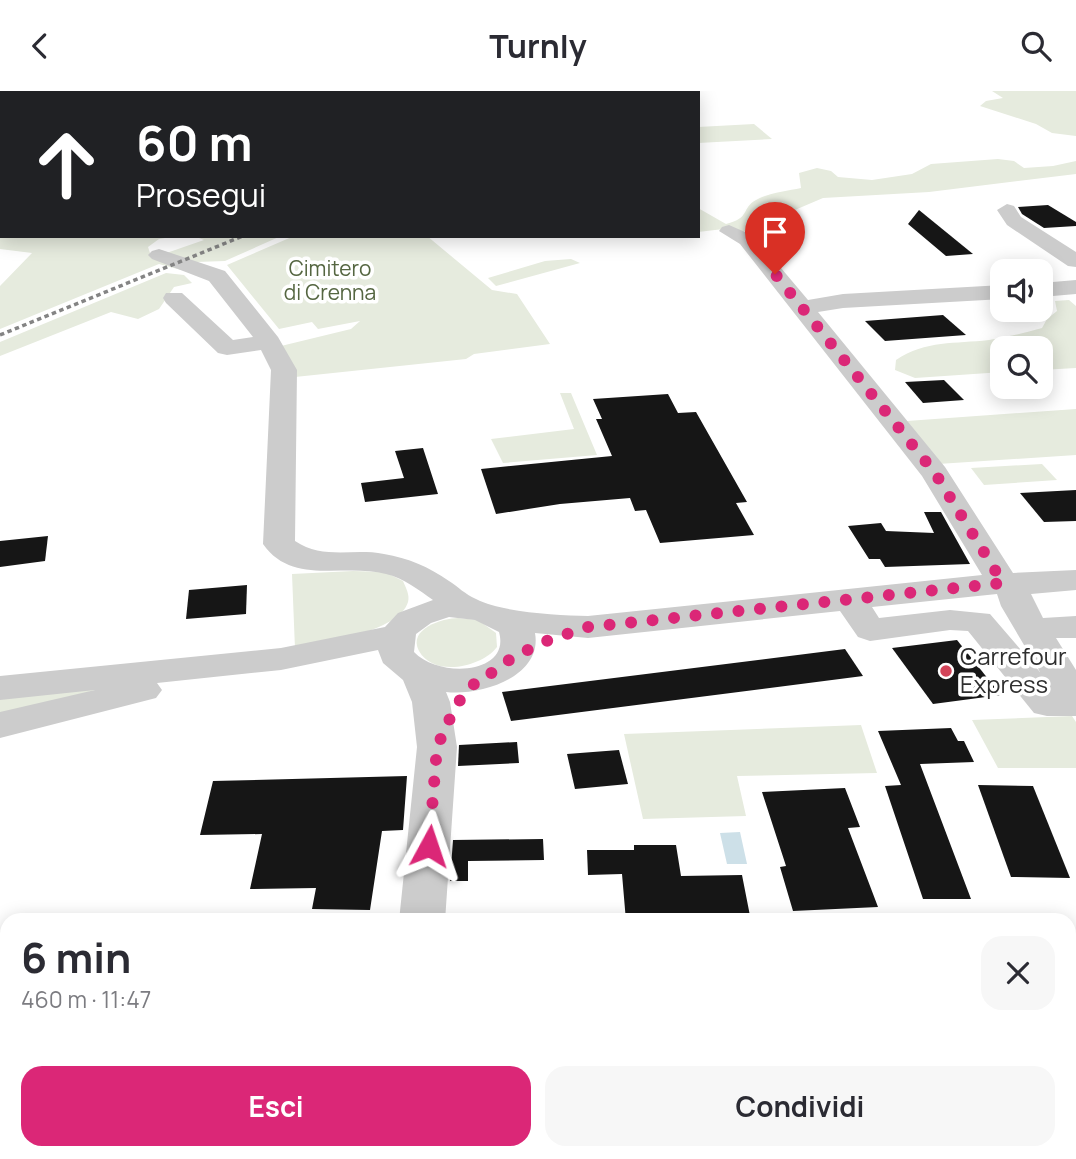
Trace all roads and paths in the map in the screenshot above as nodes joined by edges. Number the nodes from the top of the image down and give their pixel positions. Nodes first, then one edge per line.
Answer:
1 (1007, 211) dead end
2 (729, 231) dead end
3 (159, 255) dead end
4 (1076, 261) edge
5 (1076, 287) edge
6 (1053, 289) edge
7 (990, 293) edge
8 (174, 298) dead end
9 (804, 308) junction
10 (269, 342) junction
11 (407, 571) junction
12 (1076, 580) edge
13 (1012, 597) junction
14 (849, 599) junction
15 (464, 607) junction
16 (500, 616) junction
17 (588, 627) junction
18 (1076, 628) edge
19 (410, 647) junction
20 (513, 657) junction
21 (190, 669) junction
22 (480, 677) junction
23 (0, 688) edge
24 (1076, 702) edge
25 (0, 725) edge
26 (437, 747) junction
27 (423, 913) edge

1 - 4 street
2 - 9 street
3 - 10 street
5 - 6 street
7 - 9 street
8 - 10 street
9 - 13 street
10 - 11 street
11 - 15 street
11 - 19 street
12 - 13 street
13 - 14 street
13 - 18 street
13 - 24 street
14 - 17 street
14 - 24 street
15 - 16 street
15 - 19 street
16 - 17 street
16 - 20 street
17 - 20 street
19 - 21 street
19 - 22 street
19 - 26 street
20 - 22 street
21 - 23 street
21 - 25 street
22 - 26 street
26 - 27 street

